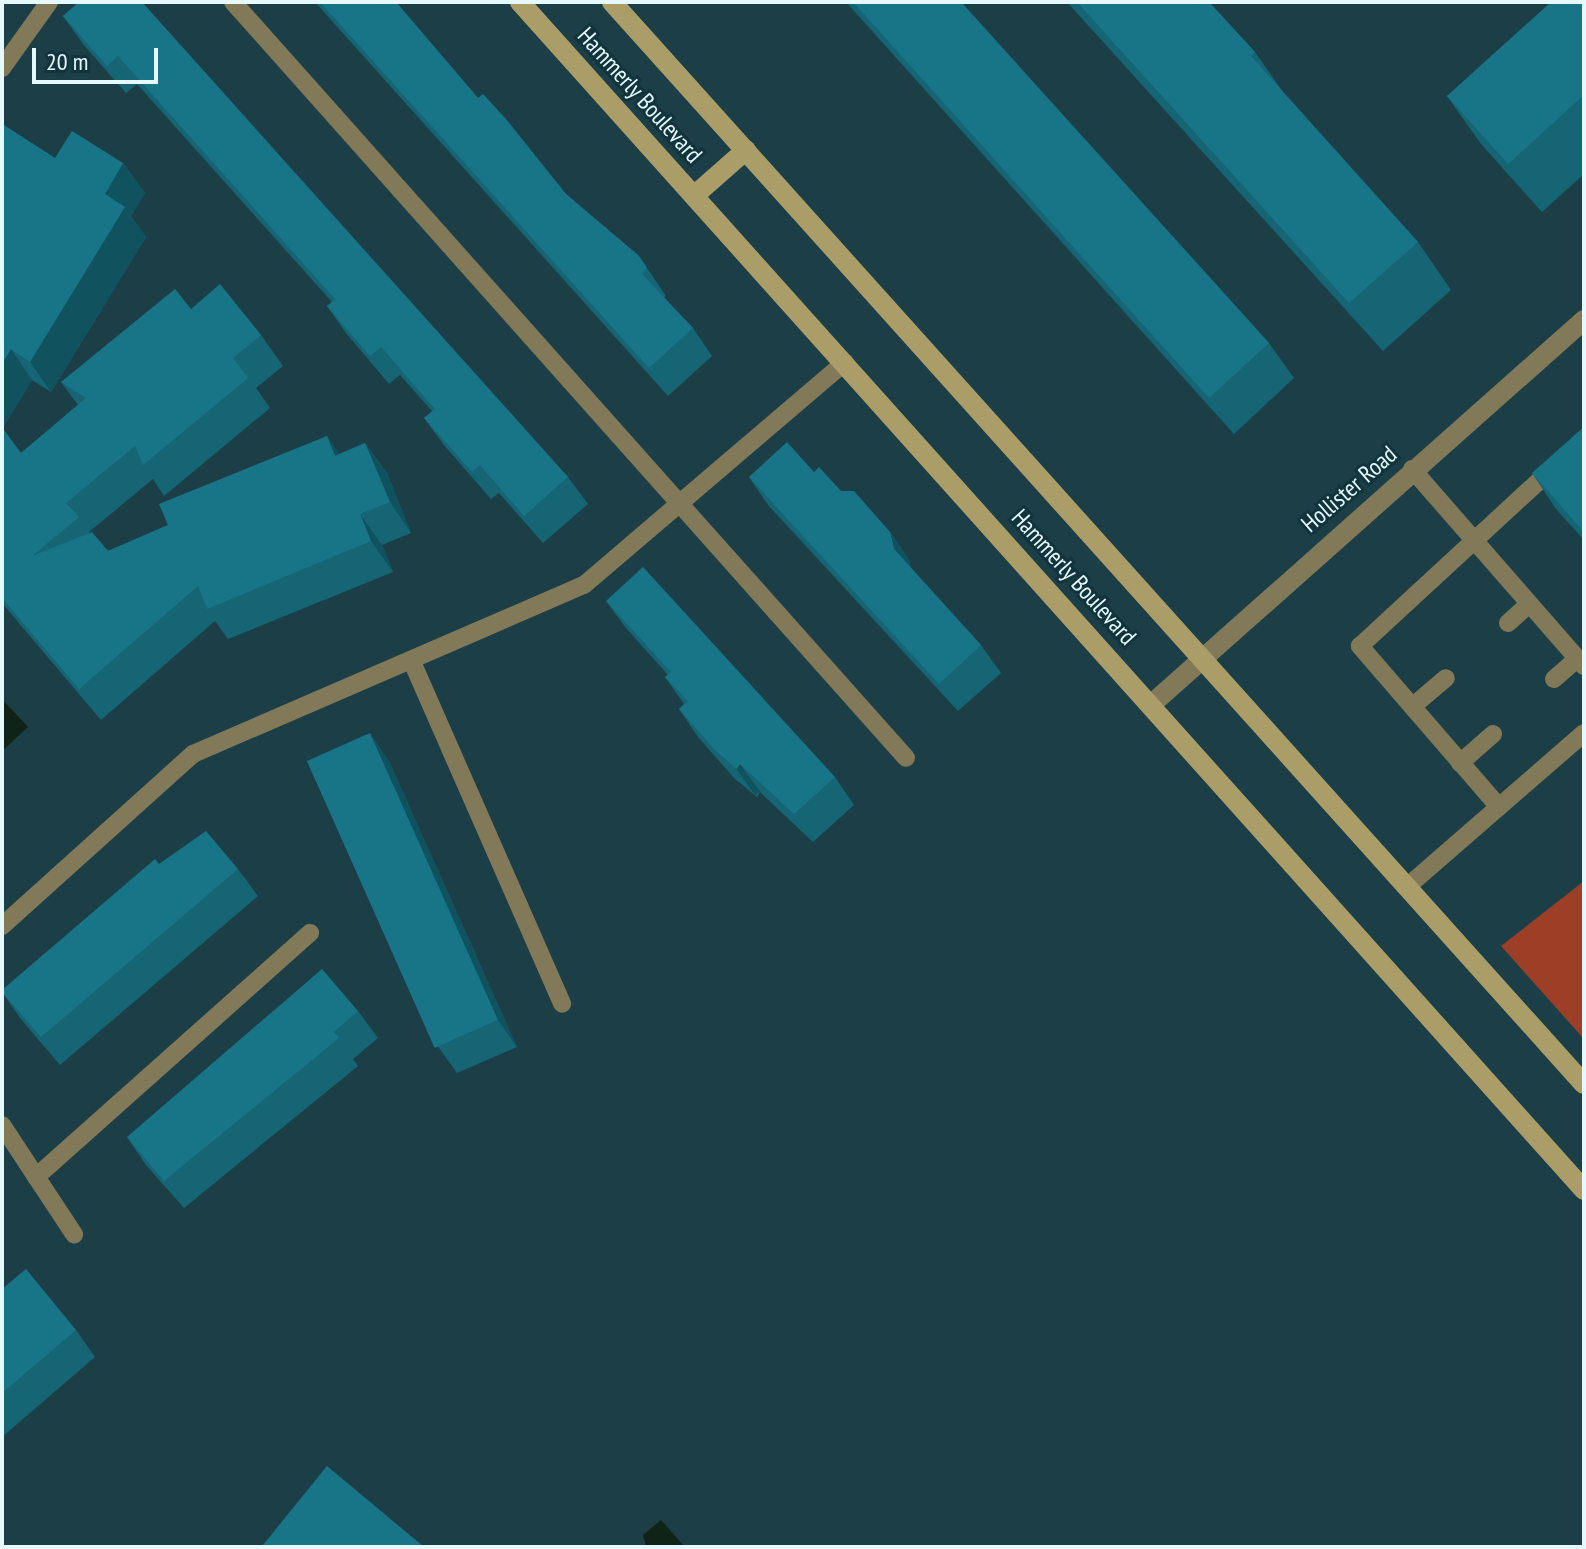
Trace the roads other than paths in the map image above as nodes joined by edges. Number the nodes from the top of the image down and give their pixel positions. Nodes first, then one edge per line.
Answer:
1 (49, 2) edge
2 (233, 2) edge
3 (520, 2) edge
4 (612, 2) edge
5 (2, 68) edge
6 (746, 150) junction
7 (695, 195) junction
8 (1582, 326) edge
9 (845, 362) junction
10 (1584, 439) edge
11 (1412, 469) junction
12 (681, 507) junction
13 (1472, 539) junction
14 (1529, 604) junction
15 (1508, 623) dead end
16 (1203, 656) junction
17 (1581, 662) edge
18 (413, 664) junction
19 (1446, 678) dead end
20 (1554, 679) dead end
21 (1153, 703) junction
22 (1413, 706) junction
23 (1584, 733) edge
24 (1493, 734) dead end
25 (906, 758) dead end
26 (1460, 763) junction
27 (1499, 807) junction
28 (1408, 886) junction
29 (2, 926) edge
30 (310, 933) dead end
31 (562, 1004) dead end
32 (1584, 1084) edge
33 (2, 1125) edge
34 (36, 1177) junction
35 (1584, 1190) edge
36 (74, 1234) dead end

1 - 5 lane
2 - 12 lane
3 - 7 main road, Hammerly Boulevard
4 - 6 main road, Hammerly Boulevard
6 - 7 main road
6 - 16 main road, Hammerly Boulevard
7 - 9 main road, Hammerly Boulevard
8 - 11 street, Hollister Road
9 - 12 lane
9 - 21 main road, Hammerly Boulevard
10 - 13 lane
11 - 13 lane
11 - 16 street, Hollister Road
12 - 18 lane
12 - 25 lane
13 - 14 lane
13 - 22 lane
14 - 15 lane
14 - 17 lane
16 - 21 street, Hollister Road
16 - 28 main road, Hammerly Boulevard
17 - 20 lane
18 - 29 lane
18 - 31 lane
19 - 22 lane
21 - 35 main road, Hammerly Boulevard
22 - 26 lane
23 - 27 lane
24 - 26 lane
26 - 27 lane
27 - 28 lane
28 - 32 main road, Hammerly Boulevard
30 - 34 lane
33 - 34 lane
34 - 36 lane

